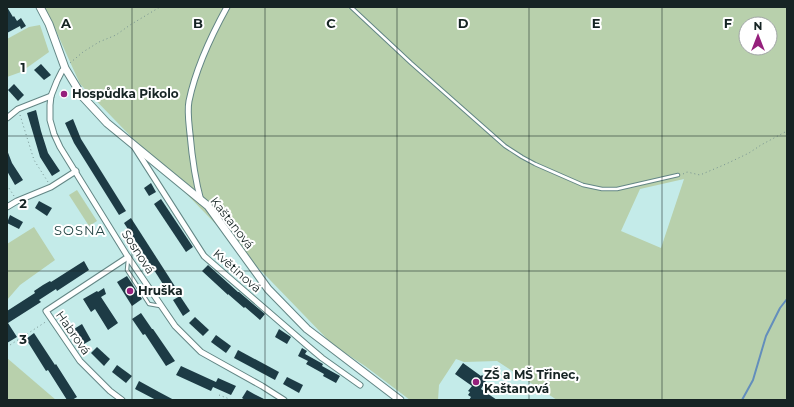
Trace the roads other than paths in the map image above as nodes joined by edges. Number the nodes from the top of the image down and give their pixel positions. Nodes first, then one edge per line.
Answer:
1 (40, 7) edge
2 (227, 7) edge
3 (351, 7) edge
4 (65, 68) junction
5 (51, 96) junction
6 (7, 118) edge
7 (132, 144) junction
8 (76, 171) junction
9 (678, 175) road end
10 (201, 201) junction
11 (7, 207) edge
12 (128, 256) junction
13 (161, 306) junction
14 (360, 385) dead end
15 (122, 400) edge
16 (284, 400) edge
17 (400, 400) edge

1 - 4 street, Kaštanová
2 - 10 street
3 - 9 lane
4 - 5 street, Sosnová
4 - 7 street, Kaštanová
5 - 6 street
5 - 8 street, Sosnová
7 - 10 street, Kaštanová
7 - 14 street, Květinová
8 - 11 street
8 - 12 street, Sosnová
10 - 17 street, Kaštanová
12 - 13 street, Sosnová
12 - 13 lane
12 - 15 street, Habrová
13 - 16 street, Sosnová

